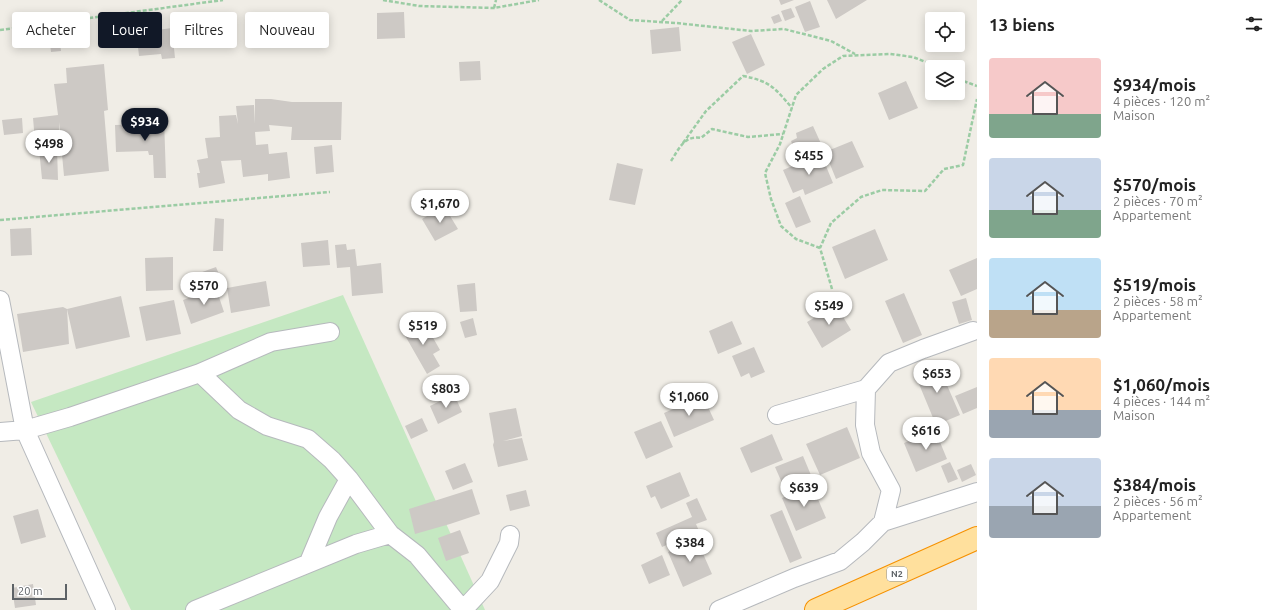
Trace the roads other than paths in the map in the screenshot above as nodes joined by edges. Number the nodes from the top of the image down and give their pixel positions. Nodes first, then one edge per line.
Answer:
1 (0, 300) edge
2 (973, 331) dead end
3 (330, 332) dead end
4 (200, 373) junction
5 (866, 389) junction
6 (777, 415) dead end
7 (25, 430) junction
8 (0, 432) edge
9 (348, 479) junction
10 (977, 492) edge
11 (883, 522) junction
12 (390, 534) junction
13 (510, 535) dead end
14 (977, 538) edge
15 (309, 562) junction
16 (106, 610) edge
17 (195, 610) edge
18 (463, 610) edge
19 (719, 610) edge
20 (816, 610) edge

1 - 7 street
2 - 5 street
3 - 4 street
4 - 7 street
4 - 9 street
5 - 6 street
5 - 11 street
7 - 8 street
7 - 16 street
9 - 12 street
9 - 15 street
10 - 11 street
11 - 19 street
12 - 15 street
12 - 18 street
13 - 18 street
14 - 20 highway, N2
15 - 17 street

